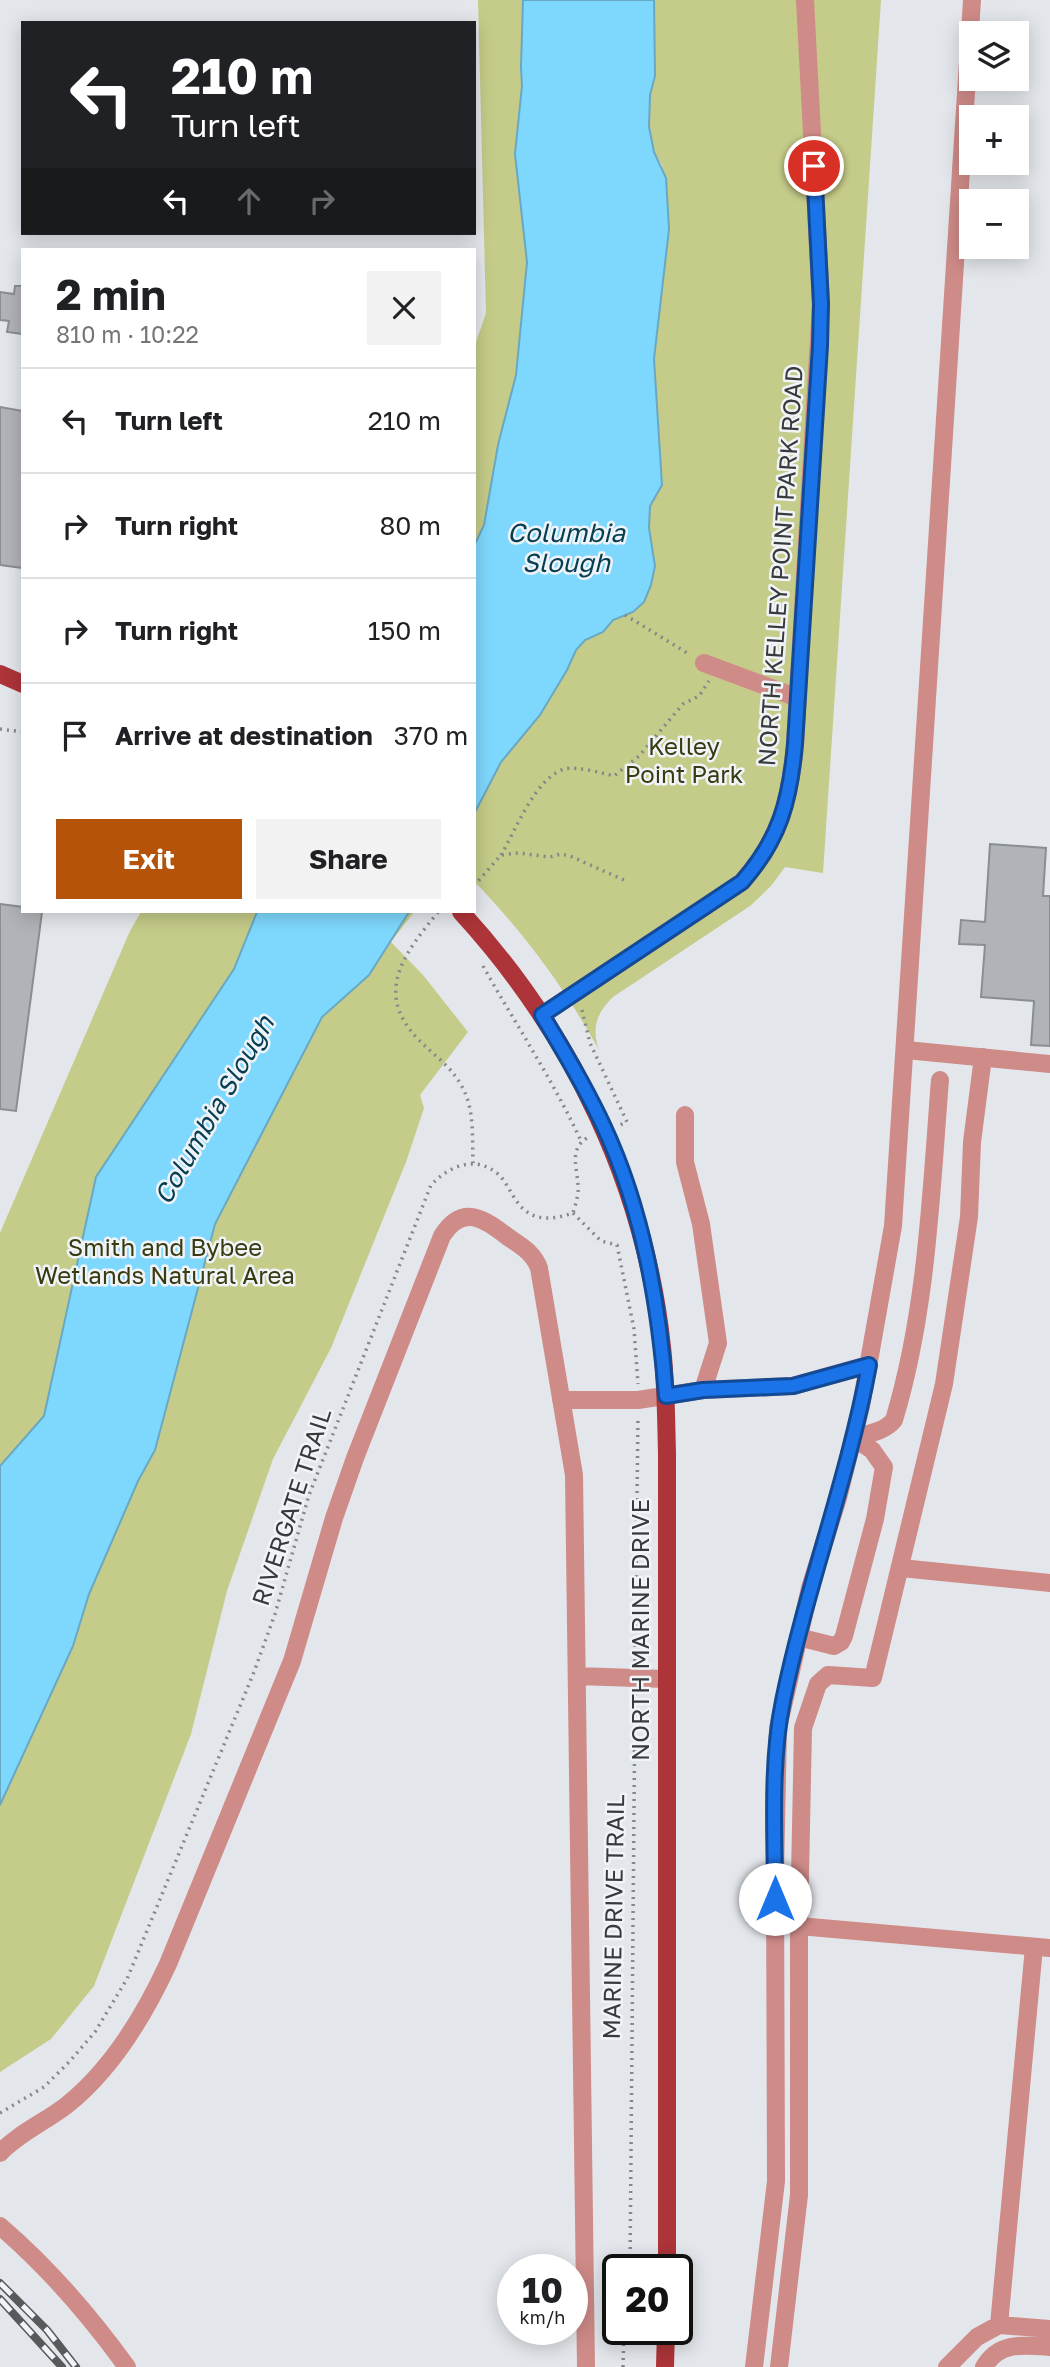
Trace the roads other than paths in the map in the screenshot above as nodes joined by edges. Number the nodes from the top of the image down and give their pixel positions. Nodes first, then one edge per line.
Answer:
1 (805, 0) edge
2 (972, 0) edge
3 (712, 665) road end
4 (0, 674) edge
5 (21, 684) edge
6 (21, 685) edge
7 (0, 688) edge
8 (798, 698) junction
9 (462, 913) edge
10 (542, 1015) junction
11 (905, 1050) junction
12 (983, 1057) junction
13 (1050, 1063) edge
14 (940, 1080) dead end
15 (685, 1115) dead end
16 (869, 1365) junction
17 (703, 1390) junction
18 (666, 1396) junction
19 (561, 1399) junction
20 (853, 1438) junction
21 (901, 1568) junction
22 (1050, 1583) edge
23 (798, 1637) junction
24 (578, 1676) junction
25 (665, 1679) junction
26 (799, 1926) junction
27 (1042, 1948) edge
28 (0, 2153) edge
29 (0, 2226) edge
30 (667, 2254) edge
31 (999, 2325) junction
32 (1050, 2329) edge
33 (666, 2345) edge
34 (1050, 2347) edge
35 (127, 2367) edge
36 (586, 2367) edge
37 (665, 2367) edge
38 (754, 2367) edge
39 (779, 2367) edge
40 (947, 2367) edge
41 (984, 2367) edge

1 - 8 street, NORTH KELLEY POINT PARK ROAD
2 - 11 street
3 - 8 street
4 - 5 main road
6 - 7 main road
8 - 10 street, NORTH KELLEY POINT PARK ROAD
9 - 10 main road, NORTH MARINE DRIVE
10 - 18 main road, NORTH MARINE DRIVE
11 - 12 street
11 - 16 street
12 - 13 street
12 - 21 street
14 - 20 street
15 - 17 street
16 - 17 street
16 - 20 street
17 - 18 street
18 - 19 street
18 - 25 main road, NORTH MARINE DRIVE
19 - 24 street
19 - 28 street
20 - 23 street
20 - 23 street
21 - 22 street
21 - 26 street
23 - 38 street
24 - 25 street
24 - 36 street
25 - 30 main road, NORTH MARINE DRIVE
26 - 27 street
26 - 39 street
27 - 31 street
29 - 35 street
31 - 32 street
31 - 40 street
33 - 37 main road
34 - 41 street

